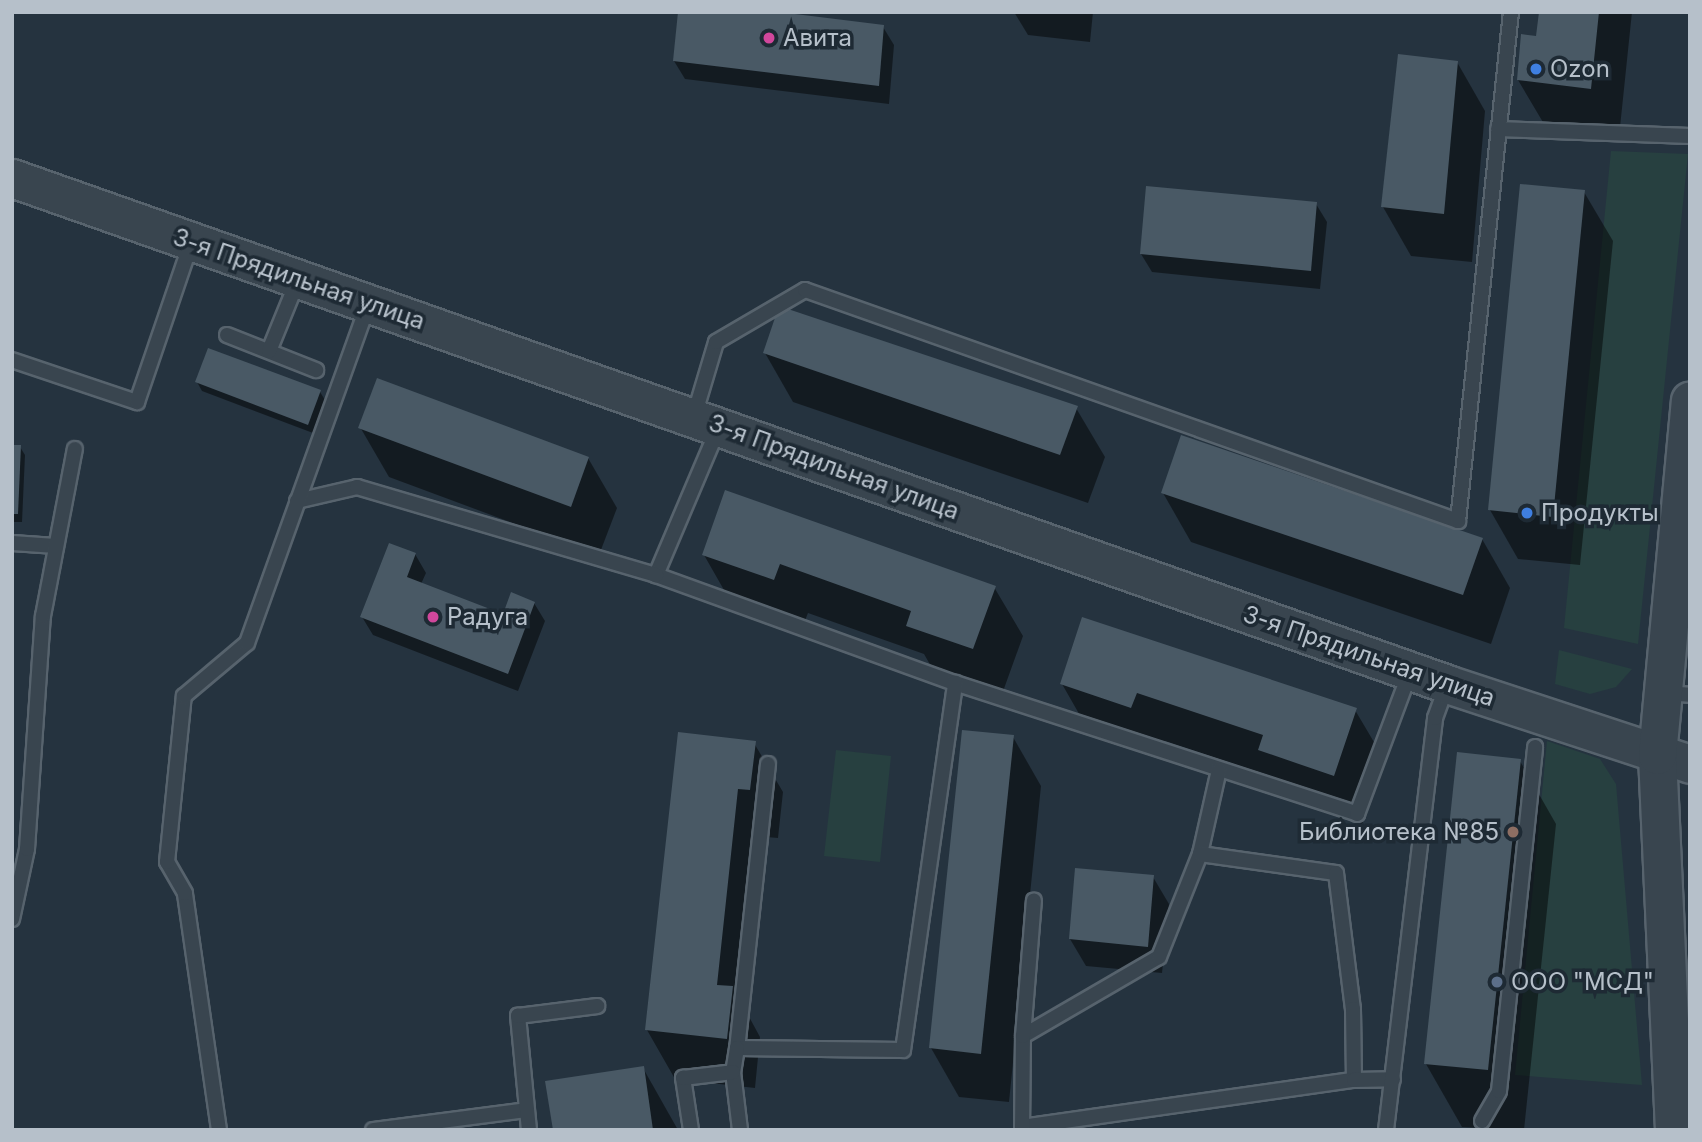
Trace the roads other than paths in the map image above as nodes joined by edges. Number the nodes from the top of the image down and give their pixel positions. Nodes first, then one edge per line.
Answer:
1 (1511, 12) edge
2 (1499, 129) junction
3 (1690, 136) edge
4 (12, 178) edge
5 (191, 241) junction
6 (298, 278) junction
7 (368, 304) junction
8 (227, 335) dead end
9 (269, 351) junction
10 (12, 360) edge
11 (316, 370) dead end
12 (1690, 401) edge
13 (706, 422) junction
14 (75, 449) dead end
15 (297, 501) junction
16 (1684, 518) edge
17 (12, 542) edge
18 (56, 546) junction
19 (656, 575) junction
20 (1410, 671) junction
21 (955, 683) junction
22 (1447, 684) junction
23 (1677, 694) edge
24 (1535, 747) dead end
25 (1673, 760) edge
26 (768, 764) dead end
27 (1219, 770) junction
28 (1200, 854) junction
29 (1034, 900) dead end
30 (12, 919) edge
31 (597, 1006) dead end
32 (1023, 1036) junction
33 (737, 1048) junction
34 (733, 1072) junction
35 (1393, 1079) junction
36 (1354, 1080) junction
37 (527, 1110) junction
38 (1482, 1121) dead end
39 (1022, 1128) edge
40 (219, 1130) edge
41 (373, 1130) edge
42 (529, 1130) edge
43 (691, 1130) edge
44 (740, 1130) edge
45 (1386, 1130) edge
46 (1674, 1130) edge

1 - 2 lane
2 - 3 lane
2 - 13 lane
4 - 5 street, 3-я Прядильная улица
5 - 6 street, 3-я Прядильная улица
5 - 10 lane
6 - 7 street, 3-я Прядильная улица
6 - 9 lane
7 - 13 street, 3-я Прядильная улица
7 - 15 lane
8 - 9 lane
9 - 11 lane
12 - 16 street
13 - 19 lane
13 - 20 street, 3-я Прядильная улица
14 - 18 lane
15 - 19 lane
15 - 40 lane
16 - 23 street
17 - 18 lane
18 - 30 lane
19 - 21 lane
20 - 22 street, 3-я Прядильная улица
20 - 27 lane
21 - 27 lane
21 - 33 lane
22 - 25 street, 3-я Прядильная улица
22 - 35 lane
23 - 25 street
24 - 38 lane
25 - 46 street
26 - 33 lane
27 - 28 lane
28 - 32 lane
28 - 36 lane
29 - 32 lane
31 - 37 lane
32 - 39 lane
33 - 34 lane
34 - 43 lane
34 - 44 lane
35 - 36 lane
35 - 45 lane
36 - 39 lane
37 - 41 lane
37 - 42 lane

